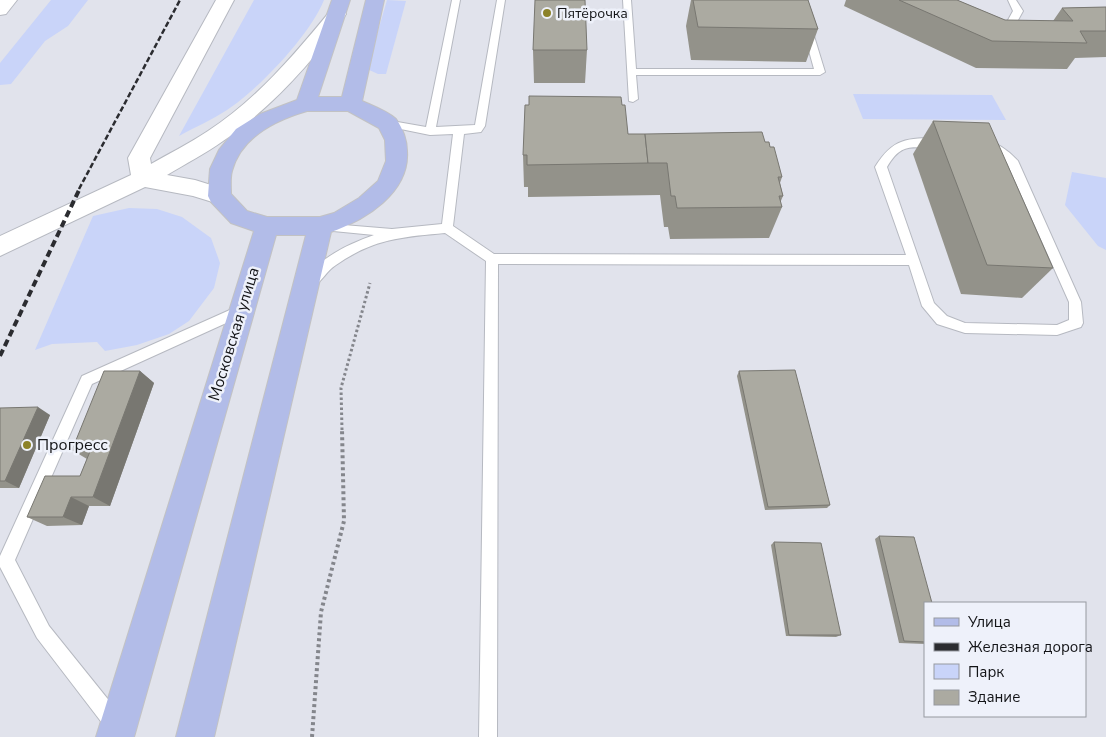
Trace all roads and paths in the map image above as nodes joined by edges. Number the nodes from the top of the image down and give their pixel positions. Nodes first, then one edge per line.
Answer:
1 (8, 0) edge
2 (225, 0) edge
3 (375, 0) edge
4 (456, 0) edge
5 (501, 0) edge
6 (627, 0) edge
7 (799, 0) edge
8 (1012, 0) edge
9 (339, 7) edge
10 (0, 10) edge
11 (1023, 27) edge
12 (632, 72) junction
13 (633, 99) dead end
14 (306, 104) junction
15 (352, 104) junction
16 (264, 118) junction
17 (386, 123) junction
18 (459, 130) junction
19 (430, 131) junction
20 (216, 136) junction
21 (953, 142) edge
22 (970, 142) edge
23 (143, 179) junction
24 (220, 196) junction
25 (266, 226) junction
26 (320, 226) junction
27 (447, 228) junction
28 (394, 233) junction
29 (0, 247) edge
30 (492, 259) junction
31 (914, 260) junction
32 (370, 283) dead end
33 (304, 289) junction
34 (242, 310) junction
35 (116, 732) edge
36 (195, 737) edge
37 (312, 737) edge
38 (488, 737) edge

1 - 10 street
2 - 23 street
3 - 15 main road
4 - 19 lane
5 - 18 lane
6 - 12 lane
7 - 12 lane
8 - 11 lane
9 - 14 main road
9 - 20 street
12 - 13 lane
14 - 15 main road
14 - 16 main road
15 - 17 main road
16 - 20 street
16 - 24 main road
17 - 19 lane
17 - 26 main road
18 - 19 lane
18 - 27 lane
20 - 23 street
21 - 31 lane
22 - 31 lane
23 - 24 street
23 - 29 street
24 - 25 main road
25 - 26 main road
25 - 34 main road, Московская улица
26 - 28 lane
26 - 33 main road
27 - 28 lane
27 - 30 lane
28 - 33 lane
30 - 31 lane
30 - 38 lane
32 - 37 path
33 - 36 main road
34 - 35 main road, Московская улица
34 - 35 lane

